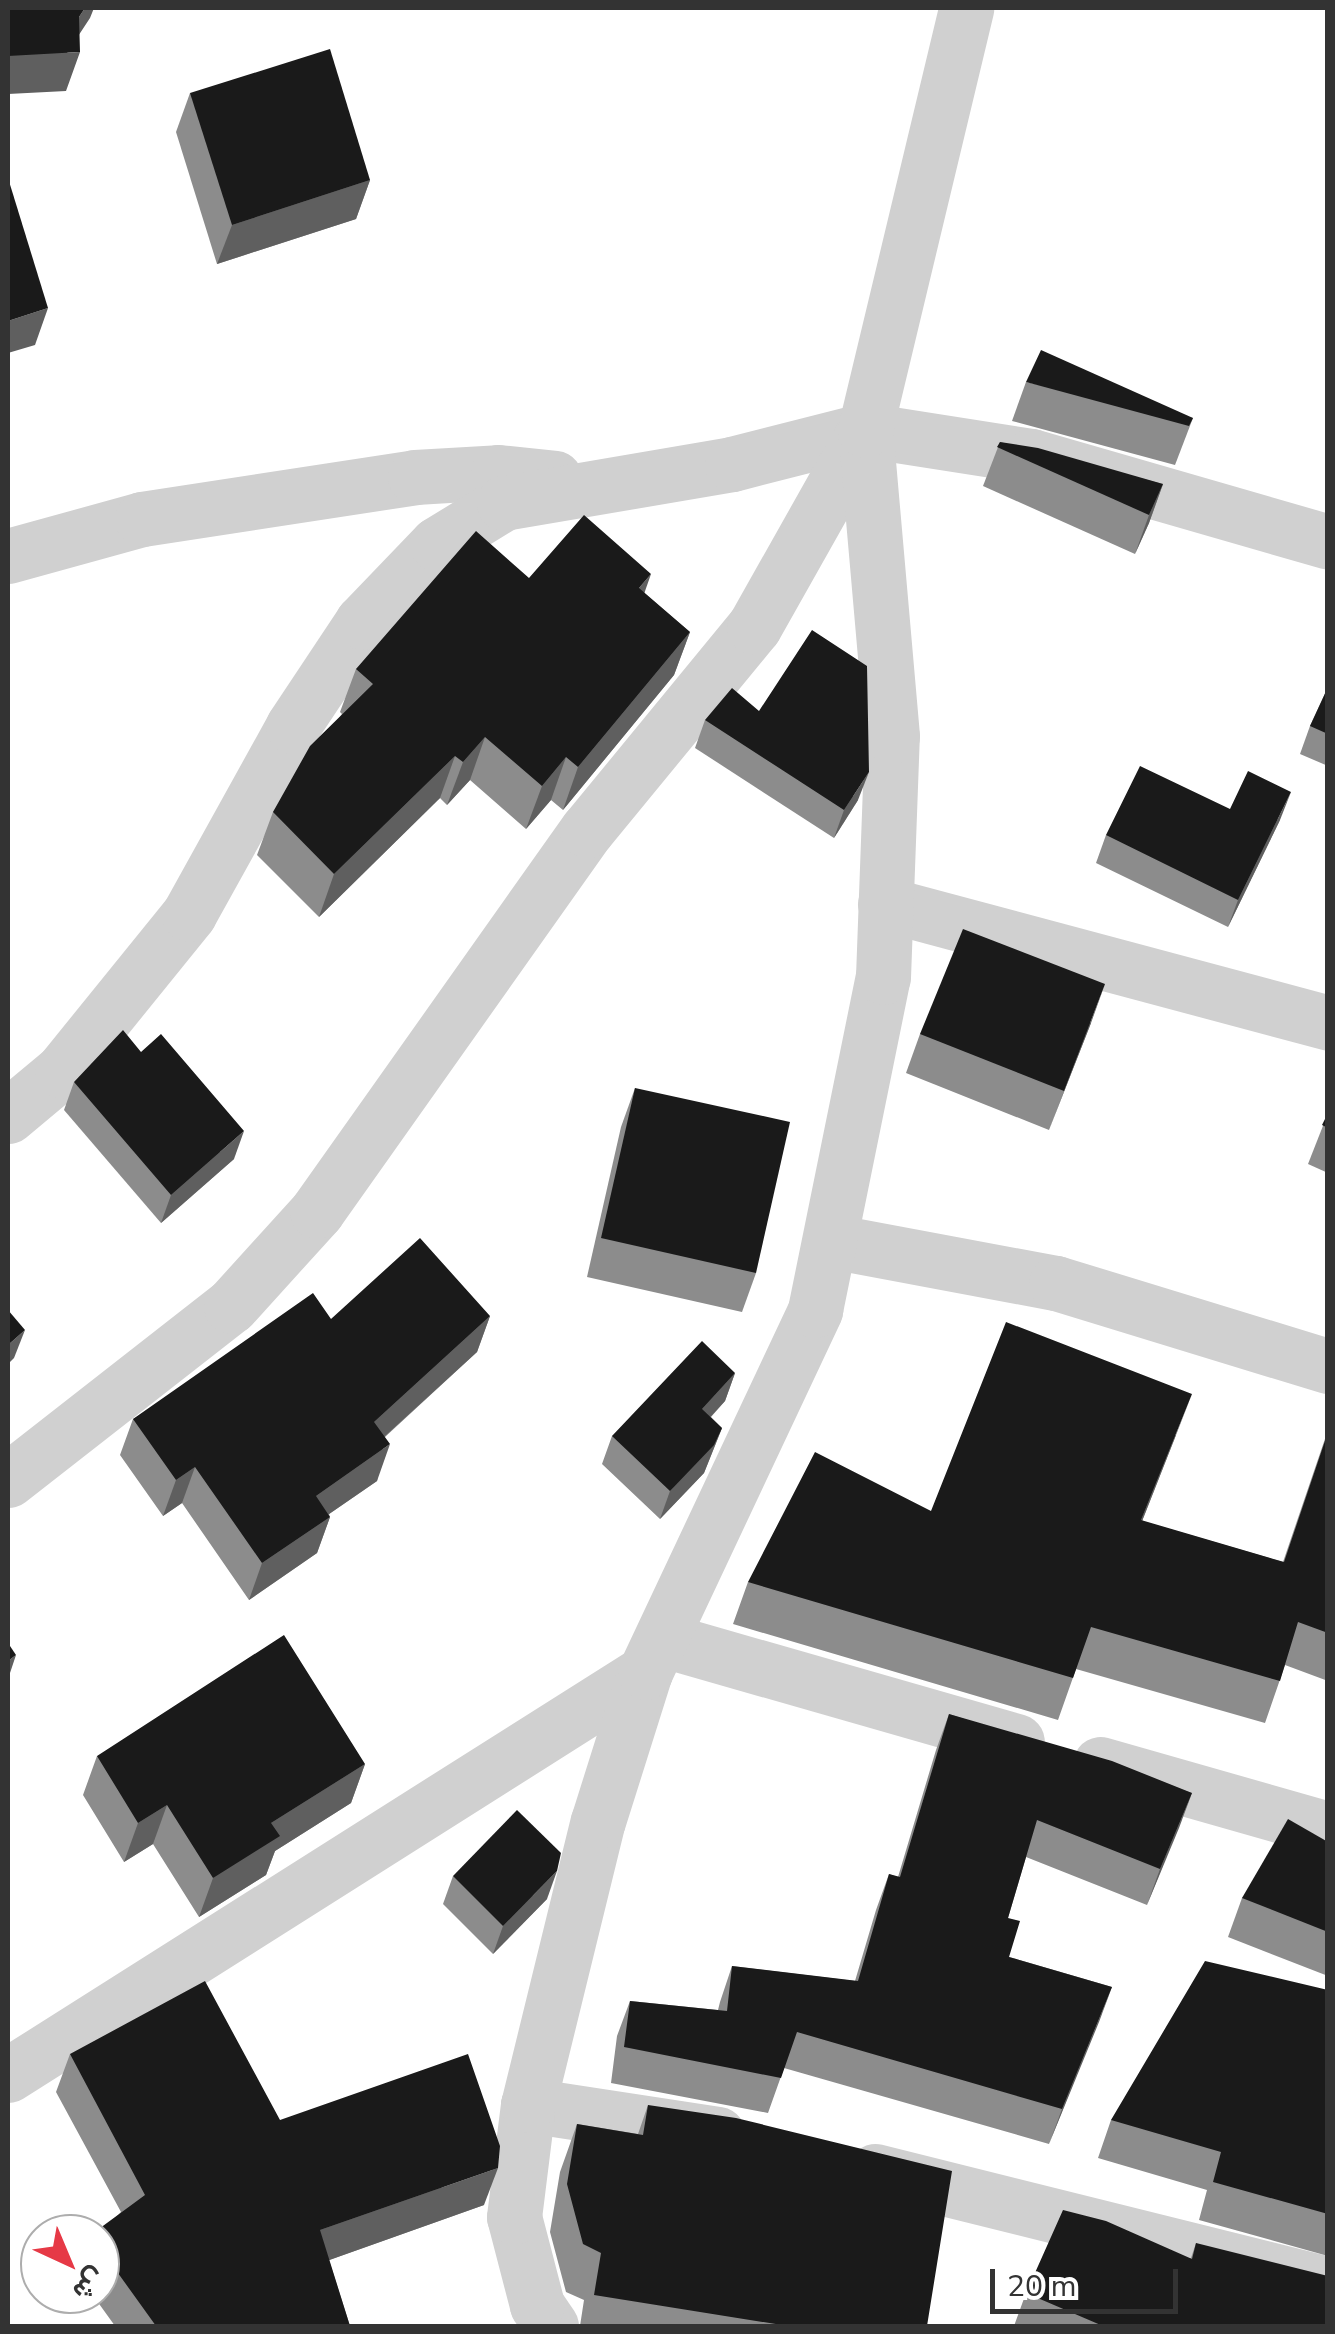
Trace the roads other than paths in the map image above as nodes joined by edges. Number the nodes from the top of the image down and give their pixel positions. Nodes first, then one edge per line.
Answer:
1 (966, 8) edge
2 (865, 430) junction
3 (619, 486) junction
4 (1328, 542) edge
5 (10, 552) edge
6 (885, 904) junction
7 (1328, 1023) edge
8 (8, 1116) edge
9 (831, 1241) junction
10 (1328, 1366) edge
11 (8, 1480) edge
12 (654, 1656) junction
13 (1328, 1829) edge
14 (8, 2076) edge
15 (528, 2105) junction
16 (760, 2143) edge
17 (830, 2160) edge
18 (1328, 2284) edge
19 (551, 2326) edge

1 - 2 street
2 - 3 street
2 - 4 street
2 - 6 street
2 - 11 street
3 - 5 street
3 - 8 street
6 - 7 street
6 - 9 street
9 - 10 street
9 - 12 street
12 - 13 street
12 - 14 street
12 - 15 street
15 - 16 street
15 - 19 street
17 - 18 street

